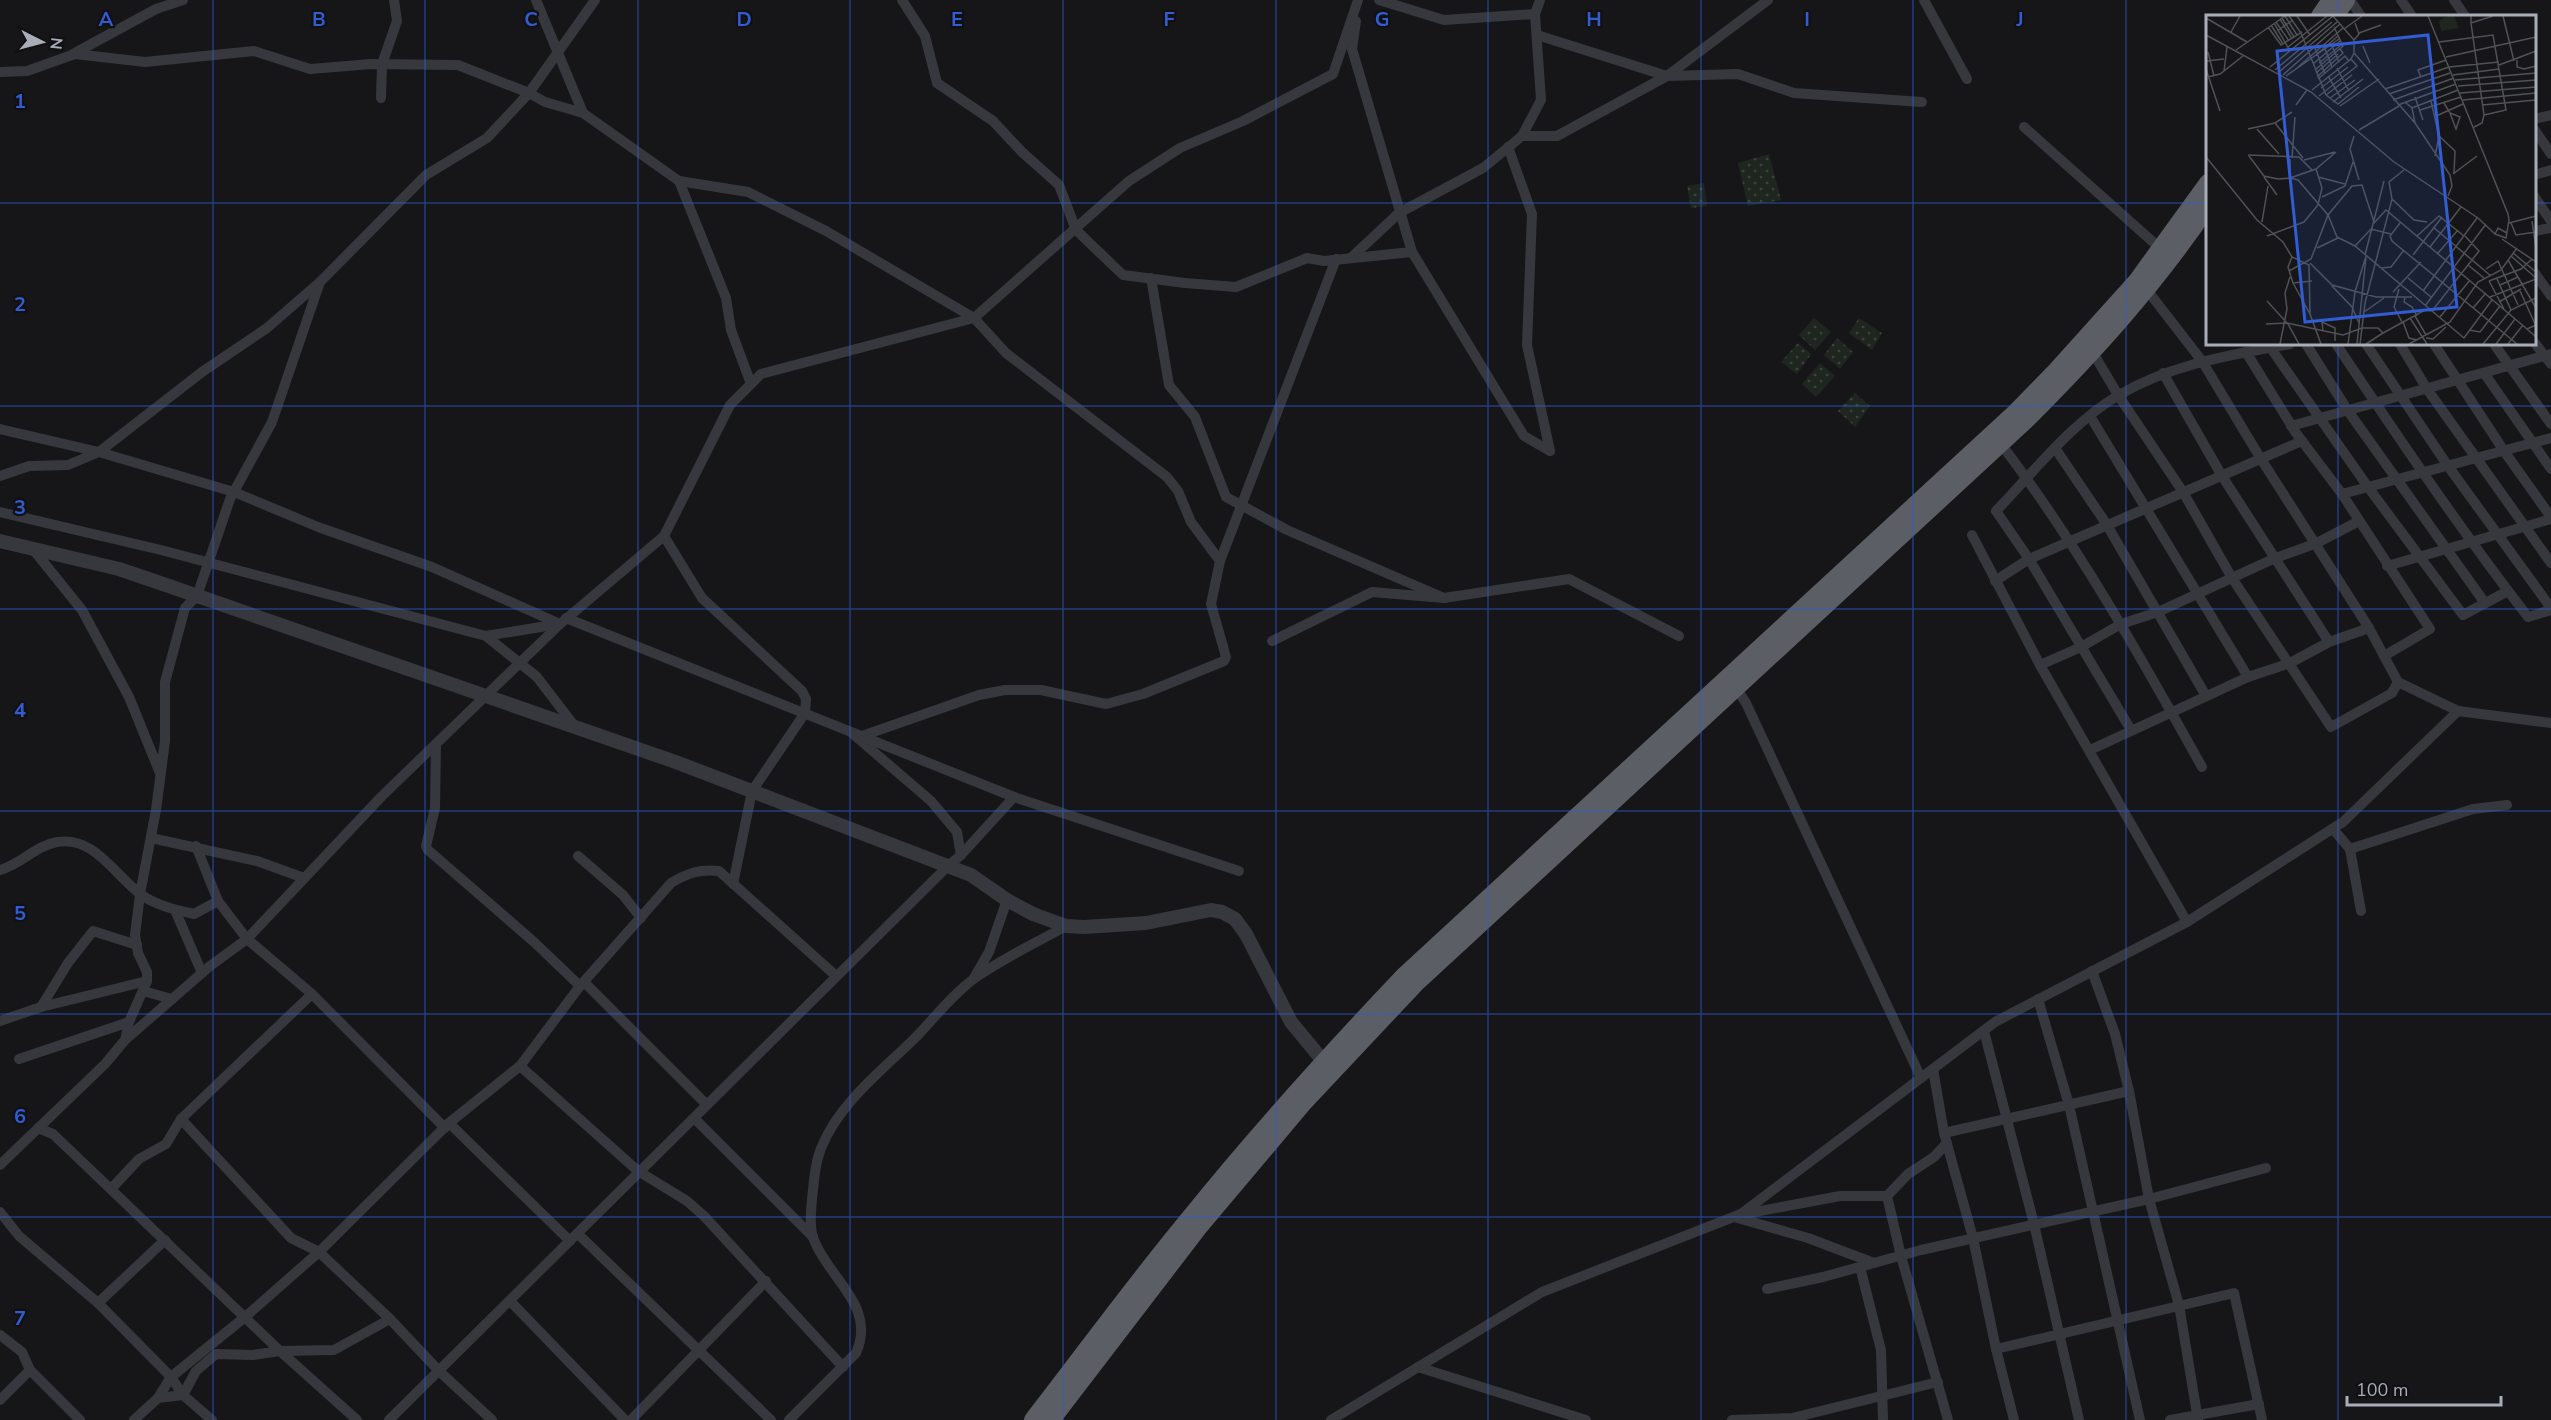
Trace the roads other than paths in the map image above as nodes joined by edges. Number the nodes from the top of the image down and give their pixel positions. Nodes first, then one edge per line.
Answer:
1 (183, 0) edge
2 (394, 0) edge
3 (536, 0) edge
4 (595, 0) edge
5 (902, 0) edge
6 (1358, 0) edge
7 (1379, 0) edge
8 (1540, 0) edge
9 (1768, 0) edge
10 (1924, 0) edge
11 (2331, 0) edge
12 (2348, 0) edge
13 (2401, 0) edge
14 (2454, 0) edge
15 (1535, 14) junction
16 (2321, 15) edge
17 (2336, 15) edge
18 (2360, 15) edge
19 (2411, 15) edge
20 (2464, 15) edge
21 (1537, 35) junction
22 (557, 52) junction
23 (69, 56) junction
24 (382, 64) junction
25 (0, 72) edge
26 (1667, 76) junction
27 (1967, 79) dead end
28 (529, 93) junction
29 (381, 98) dead end
30 (1922, 102) dead end
31 (583, 113) junction
32 (2551, 115) edge
33 (2536, 119) edge
34 (2024, 128) dead end
35 (2536, 131) edge
36 (1522, 136) junction
37 (1508, 147) junction
38 (2551, 154) edge
39 (2551, 171) edge
40 (2536, 175) edge
41 (679, 182) junction
42 (2206, 186) edge
43 (2536, 198) edge
44 (2206, 209) edge
45 (1399, 213) junction
46 (2551, 221) edge
47 (2551, 228) edge
48 (1076, 230) junction
49 (2536, 231) edge
50 (2162, 250) junction
51 (1412, 252) junction
52 (1352, 257) junction
53 (1336, 259) junction
54 (1151, 279) junction
55 (320, 282) junction
56 (2543, 286) edge
57 (2147, 290) junction
58 (2551, 296) edge
59 (974, 318) junction
60 (2536, 343) edge
61 (2283, 345) edge
62 (2307, 345) edge
63 (2337, 345) edge
64 (2367, 345) edge
65 (2401, 345) edge
66 (2435, 345) edge
67 (2495, 345) edge
68 (2270, 347) junction
69 (2092, 351) junction
70 (2246, 352) junction
71 (2549, 358) edge
72 (2202, 361) junction
73 (2509, 366) junction
74 (2163, 373) junction
75 (2484, 373) junction
76 (2457, 380) junction
77 (751, 384) junction
78 (2427, 389) junction
79 (2118, 395) junction
80 (2401, 396) junction
81 (2376, 403) junction
82 (2348, 411) junction
83 (2090, 416) junction
84 (2320, 419) junction
85 (2551, 424) edge
86 (2292, 426) junction
87 (0, 429) edge
88 (2551, 438) edge
89 (2302, 441) junction
90 (2532, 443) junction
91 (2001, 444) junction
92 (2055, 448) junction
93 (2504, 451) junction
94 (99, 452) junction
95 (2476, 458) junction
96 (2261, 459) junction
97 (2448, 466) junction
98 (2551, 469) edge
99 (2422, 473) junction
100 (0, 476) edge
101 (2222, 476) junction
102 (2028, 478) junction
103 (2396, 480) junction
104 (2368, 487) junction
105 (234, 492) junction
106 (2183, 492) junction
107 (2342, 494) junction
108 (1241, 505) junction
109 (2146, 508) junction
110 (0, 512) edge
111 (2551, 518) edge
112 (2359, 521) junction
113 (2107, 525) junction
114 (2524, 527) junction
115 (2497, 534) junction
116 (1972, 535) dead end
117 (664, 536) junction
118 (0, 541) edge
119 (2070, 541) junction
120 (2470, 542) junction
121 (2317, 543) junction
122 (32, 548) junction
123 (2444, 548) junction
124 (2420, 555) junction
125 (2030, 559) junction
126 (2273, 559) junction
127 (1220, 561) junction
128 (208, 563) junction
129 (2551, 563) edge
130 (2387, 566) junction
131 (2232, 578) junction
132 (1995, 581) junction
133 (2508, 591) junction
134 (2198, 594) junction
135 (197, 596) junction
136 (1444, 598) junction
137 (2485, 603) junction
138 (2551, 609) edge
139 (2158, 612) junction
140 (563, 621) junction
141 (2121, 624) junction
142 (2369, 628) junction
143 (486, 636) junction
144 (1679, 636) dead end
145 (1272, 641) dead end
146 (2329, 642) junction
147 (2081, 647) junction
148 (2384, 656) junction
149 (2290, 663) junction
150 (520, 664) junction
151 (2040, 665) junction
152 (2248, 677) junction
153 (2398, 682) junction
154 (1736, 688) junction
155 (2206, 696) junction
156 (485, 697) junction
157 (2458, 711) junction
158 (2171, 712) junction
159 (805, 713) junction
160 (2551, 723) edge
161 (576, 728) junction
162 (2131, 730) junction
163 (858, 735) junction
164 (436, 744) junction
165 (2090, 750) junction
166 (2202, 767) dead end
167 (161, 775) junction
168 (752, 791) junction
169 (1014, 797) junction
170 (2507, 805) dead end
171 (2333, 829) junction
172 (151, 838) junction
173 (196, 846) junction
174 (2350, 849) junction
175 (961, 855) junction
176 (578, 856) dead end
177 (948, 866) junction
178 (0, 870) edge
179 (1239, 871) dead end
180 (304, 878) junction
181 (733, 884) junction
182 (140, 894) junction
183 (1006, 900) junction
184 (218, 901) junction
185 (175, 910) junction
186 (2361, 911) dead end
187 (641, 918) junction
188 (2187, 922) junction
189 (1066, 926) junction
190 (247, 939) junction
191 (136, 945) junction
192 (2092, 971) junction
193 (202, 973) junction
194 (835, 975) junction
195 (974, 979) junction
196 (582, 984) junction
197 (145, 986) junction
198 (312, 994) junction
199 (172, 999) junction
200 (2038, 999) junction
201 (41, 1007) junction
202 (0, 1021) edge
203 (129, 1022) junction
204 (1984, 1030) junction
205 (125, 1040) junction
206 (19, 1059) dead end
207 (1324, 1062) junction
208 (520, 1066) junction
209 (1933, 1069) junction
210 (1921, 1078) junction
211 (2129, 1091) junction
212 (706, 1104) junction
213 (2069, 1104) junction
214 (49, 1118) junction
215 (694, 1118) junction
216 (181, 1119) junction
217 (2008, 1119) junction
218 (447, 1126) junction
219 (38, 1128) junction
220 (53, 1134) junction
221 (1946, 1138) junction
222 (0, 1165) edge
223 (2266, 1168) dead end
224 (638, 1171) junction
225 (111, 1189) junction
226 (1887, 1197) junction
227 (2149, 1199) junction
228 (2093, 1211) junction
229 (0, 1212) edge
230 (1737, 1216) junction
231 (2034, 1224) junction
232 (574, 1237) junction
233 (813, 1237) junction
234 (1973, 1238) junction
235 (165, 1240) junction
236 (319, 1252) junction
237 (1901, 1256) junction
238 (1874, 1263) junction
239 (1860, 1267) junction
240 (766, 1281) junction
241 (1767, 1289) dead end
242 (511, 1302) junction
243 (98, 1303) junction
244 (2179, 1305) junction
245 (245, 1317) junction
246 (390, 1319) junction
247 (2117, 1320) junction
248 (2060, 1334) junction
249 (0, 1335) edge
250 (1996, 1349) junction
251 (280, 1351) junction
252 (698, 1351) junction
253 (843, 1367) junction
254 (1418, 1367) junction
255 (30, 1370) junction
256 (439, 1371) junction
257 (171, 1377) junction
258 (1938, 1382) junction
259 (183, 1395) junction
260 (1882, 1397) junction
261 (158, 1398) junction
262 (0, 1400) edge
263 (2259, 1404) junction
264 (2198, 1417) edge
265 (1792, 1419) edge
266 (80, 1420) edge
267 (134, 1420) edge
268 (212, 1420) edge
269 (357, 1420) edge
270 (389, 1420) edge
271 (492, 1420) edge
272 (625, 1420) edge
273 (631, 1420) edge
274 (771, 1420) edge
275 (789, 1420) edge
276 (1034, 1420) edge
277 (1051, 1420) edge
278 (1331, 1420) edge
279 (1586, 1420) edge
280 (1732, 1420) edge
281 (1883, 1420) edge
282 (1948, 1420) edge
283 (2014, 1420) edge
284 (2079, 1420) edge
285 (2140, 1420) edge
286 (2170, 1420) edge
287 (2262, 1420) edge

1 - 23 street
2 - 24 street
3 - 22 street
4 - 22 street
5 - 48 street
6 - 45 street
6 - 48 street
7 - 15 street
8 - 15 street
9 - 26 street
10 - 27 street
11 - 16 highway
12 - 17 highway
12 - 18 street
13 - 19 street
14 - 20 street
15 - 21 street
21 - 26 street
21 - 36 street
22 - 28 street
22 - 31 street
23 - 24 street
23 - 25 street
24 - 28 street
24 - 29 street
26 - 30 street
26 - 36 street
28 - 31 street
28 - 55 street
31 - 41 street
32 - 33 street
34 - 50 street
35 - 38 street
36 - 37 street
37 - 45 street
37 - 51 street
39 - 40 street
41 - 59 street
41 - 77 street
42 - 50 highway
43 - 46 street
44 - 57 highway
45 - 51 street
45 - 52 street
47 - 49 street
48 - 54 street
48 - 59 street
50 - 207 highway
51 - 52 street
52 - 53 street
53 - 54 street
53 - 108 street
54 - 108 street
55 - 94 street
55 - 105 street
56 - 58 street
57 - 69 highway
57 - 72 street
59 - 77 street
59 - 127 street
60 - 71 street
61 - 68 street
62 - 82 street
63 - 81 street
64 - 80 street
65 - 78 street
66 - 76 street
67 - 73 street
68 - 70 street
68 - 84 street
69 - 79 street
69 - 91 highway
70 - 72 street
70 - 86 street
71 - 73 street
72 - 74 street
72 - 96 street
73 - 75 street
73 - 85 street
74 - 79 street
74 - 101 street
75 - 76 street
75 - 90 street
76 - 78 street
76 - 93 street
77 - 117 street
78 - 80 street
78 - 95 street
79 - 83 street
79 - 106 street
80 - 81 street
80 - 97 street
81 - 82 street
81 - 99 street
82 - 84 street
82 - 103 street
83 - 92 street
83 - 109 street
84 - 86 street
84 - 104 street
86 - 89 street
87 - 94 street
88 - 90 street
89 - 96 street
89 - 107 street
90 - 93 street
90 - 98 street
91 - 102 street
91 - 154 highway
92 - 102 street
92 - 113 street
93 - 95 street
93 - 111 street
94 - 100 street
94 - 105 street
95 - 97 street
95 - 114 street
96 - 101 street
96 - 121 street
97 - 99 street
97 - 115 street
99 - 103 street
99 - 120 street
101 - 106 street
101 - 126 street
102 - 119 street
102 - 125 street
103 - 104 street
103 - 123 street
104 - 107 street
104 - 124 street
105 - 128 street
105 - 140 street
106 - 109 street
106 - 131 street
107 - 112 street
108 - 127 street
108 - 136 street
109 - 113 street
109 - 134 street
110 - 128 street
111 - 114 street
112 - 121 street
112 - 130 street
113 - 119 street
113 - 139 street
114 - 115 street
114 - 129 street
115 - 120 street
115 - 138 street
116 - 132 street
117 - 140 street
117 - 159 street
118 - 122 street
119 - 125 street
119 - 141 street
120 - 123 street
120 - 133 street
121 - 126 street
121 - 142 street
122 - 135 street
122 - 167 street
123 - 124 street
123 - 137 street
124 - 130 street
124 - 137 street
125 - 132 street
125 - 147 street
126 - 131 street
126 - 146 street
127 - 163 street
128 - 135 street
128 - 143 street
130 - 148 street
131 - 134 street
131 - 149 street
132 - 151 street
133 - 137 street
133 - 138 street
134 - 139 street
134 - 152 street
135 - 156 street
135 - 167 street
136 - 144 street
136 - 145 street
139 - 141 street
139 - 155 street
140 - 143 street
140 - 150 street
140 - 159 street
141 - 147 street
141 - 158 street
142 - 146 street
142 - 148 street
143 - 150 street
146 - 149 street
147 - 151 street
147 - 162 street
148 - 153 street
149 - 152 street
149 - 153 street
150 - 156 street
150 - 161 street
151 - 165 street
152 - 155 street
153 - 157 street
154 - 210 street
154 - 277 highway
155 - 158 street
156 - 161 street
156 - 164 street
157 - 160 street
157 - 171 street
158 - 162 street
158 - 166 street
159 - 163 street
159 - 168 street
161 - 168 street
162 - 165 street
163 - 169 street
163 - 175 street
164 - 180 street
164 - 196 street
165 - 188 street
167 - 172 street
168 - 177 street
168 - 181 street
169 - 175 street
169 - 179 street
170 - 174 street
171 - 174 street
171 - 188 street
172 - 173 street
172 - 182 street
173 - 180 street
173 - 184 street
174 - 186 street
175 - 177 street
176 - 187 street
177 - 183 street
177 - 194 street
178 - 182 street
180 - 190 street
181 - 187 street
181 - 194 street
182 - 185 street
182 - 191 street
183 - 189 street
183 - 195 street
184 - 185 street
184 - 190 street
185 - 193 street
187 - 196 street
188 - 192 street
189 - 195 street
189 - 207 street
190 - 193 street
190 - 198 street
191 - 197 street
191 - 201 street
192 - 200 street
192 - 211 street
193 - 199 street
194 - 212 street
195 - 233 street
196 - 208 street
196 - 212 street
197 - 199 street
197 - 201 street
197 - 203 street
198 - 216 street
198 - 218 street
199 - 205 street
200 - 204 street
200 - 213 street
201 - 202 street
203 - 205 street
203 - 206 street
204 - 209 street
204 - 217 street
205 - 214 street
207 - 276 highway
208 - 218 street
208 - 224 street
209 - 210 street
209 - 221 street
210 - 230 street
211 - 213 street
211 - 227 street
212 - 215 street
213 - 217 street
213 - 228 street
214 - 219 street
214 - 220 street
215 - 224 street
215 - 233 street
216 - 225 street
216 - 236 street
217 - 221 street
217 - 231 street
218 - 232 street
218 - 236 street
219 - 220 street
219 - 222 street
220 - 225 street
221 - 226 street
221 - 234 street
223 - 227 street
224 - 232 street
224 - 240 street
225 - 235 street
226 - 230 street
226 - 237 street
227 - 228 street
227 - 244 street
228 - 231 street
228 - 247 street
229 - 243 street
230 - 238 street
230 - 254 street
231 - 234 street
231 - 248 street
232 - 242 street
232 - 252 street
233 - 253 street
234 - 237 street
234 - 250 street
235 - 243 street
235 - 245 street
236 - 245 street
236 - 246 street
237 - 238 street
237 - 258 street
238 - 239 street
239 - 241 street
239 - 260 street
240 - 252 street
240 - 253 street
242 - 256 street
242 - 272 street
243 - 257 street
244 - 247 street
244 - 263 street
244 - 264 street
245 - 251 street
245 - 257 street
246 - 251 street
246 - 256 street
247 - 248 street
247 - 285 street
248 - 250 street
248 - 284 street
249 - 255 street
250 - 283 street
251 - 259 street
251 - 269 street
252 - 273 street
252 - 274 street
253 - 275 street
254 - 278 street
254 - 279 street
255 - 262 street
255 - 266 street
256 - 270 street
256 - 271 street
257 - 259 street
257 - 261 street
258 - 260 street
258 - 282 street
259 - 261 street
259 - 268 street
260 - 265 street
260 - 281 street
261 - 267 street
263 - 264 street
263 - 287 street
264 - 286 street
265 - 280 street

